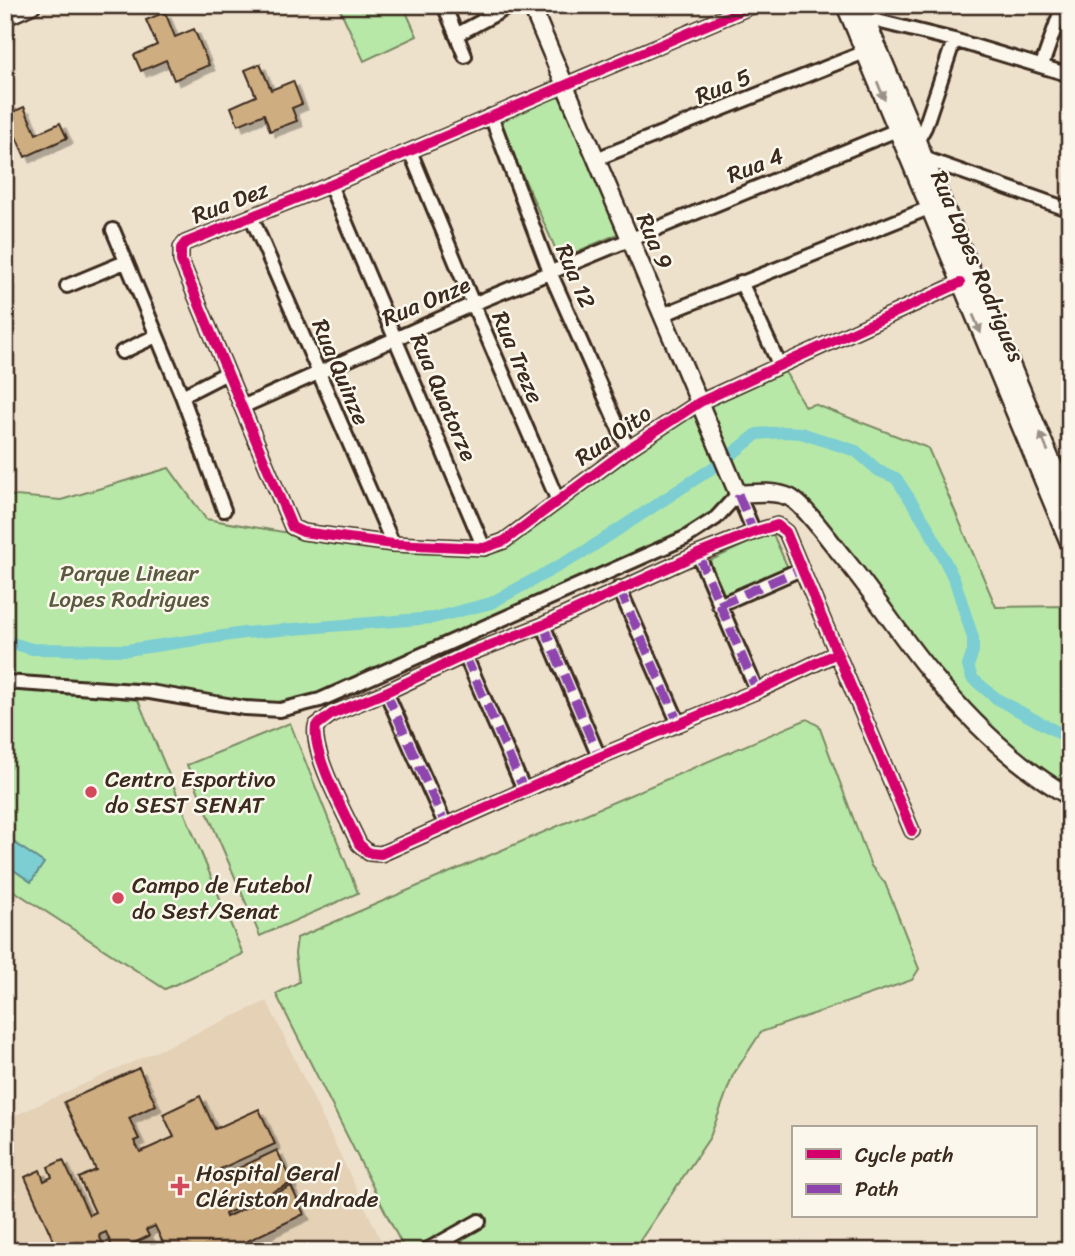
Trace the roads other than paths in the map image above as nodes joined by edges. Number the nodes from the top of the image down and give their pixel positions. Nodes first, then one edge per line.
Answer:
1 (32, 5) edge
2 (444, 5) edge
3 (512, 5) edge
4 (531, 5) edge
5 (754, 5) edge
6 (845, 5) edge
7 (1063, 5) edge
8 (860, 16) edge
9 (5, 17) edge
10 (456, 35) junction
11 (954, 40) junction
12 (865, 52) junction
13 (465, 56) dead end
14 (1042, 65) junction
15 (1070, 75) edge
16 (566, 86) junction
17 (491, 116) junction
18 (897, 130) junction
19 (918, 140) junction
20 (410, 151) junction
21 (596, 159) junction
22 (926, 159) junction
23 (330, 185) junction
24 (929, 208) junction
25 (1070, 210) edge
26 (251, 216) junction
27 (945, 225) junction
28 (113, 230) dead end
29 (630, 239) junction
30 (125, 262) junction
31 (550, 272) junction
32 (741, 282) junction
33 (960, 283) junction
34 (67, 286) dead end
35 (472, 304) junction
36 (662, 315) junction
37 (156, 336) junction
38 (396, 337) junction
39 (122, 352) dead end
40 (779, 364) junction
41 (227, 373) junction
42 (319, 373) junction
43 (1007, 375) junction
44 (182, 396) junction
45 (699, 401) junction
46 (242, 407) junction
47 (628, 449) junction
48 (738, 494) junction
49 (558, 501) junction
50 (1070, 505) edge
51 (224, 510) dead end
52 (287, 518) joint
53 (754, 532) junction
54 (393, 544) junction
55 (1070, 545) edge
56 (484, 548) junction
57 (698, 554) junction
58 (801, 569) junction
59 (619, 588) junction
60 (719, 606) junction
61 (543, 625) junction
62 (837, 653) junction
63 (465, 655) junction
64 (5, 682) edge
65 (757, 691) junction
66 (386, 692) junction
67 (679, 724) junction
68 (599, 757) junction
69 (524, 790) junction
70 (1070, 797) edge
71 (446, 826) junction
72 (912, 831) dead end
73 (479, 1221) dead end
74 (425, 1251) edge

1 - 9 street
2 - 10 street
3 - 10 street
4 - 16 street, Rua 9
5 - 16 street, Rua Dez
6 - 8 street, Rua Lopes Rodrigues
7 - 14 street
8 - 11 street
8 - 12 street, Rua Lopes Rodrigues
8 - 19 street, Rua Lopes Rodrigues
10 - 13 street
11 - 14 street
11 - 19 street
12 -> 18 street, Rua Lopes Rodrigues
12 - 21 street, Rua 5
14 - 15 street
16 - 17 street, Rua Dez
16 - 21 street, Rua 9
17 - 20 street, Rua Dez
17 - 31 street, Rua 12
18 - 24 street, Rua Lopes Rodrigues
18 - 29 street, Rua 4
19 - 22 street, Rua Lopes Rodrigues
20 - 23 street, Rua Dez
20 - 35 street, Rua Treze
21 - 29 street, Rua 9
22 - 25 street
22 - 27 street, Rua Lopes Rodrigues
23 - 26 street, Rua Dez
23 - 38 street, Rua Quatorze
24 - 27 street, Rua Lopes Rodrigues
24 - 32 street
26 - 41 street, Rua Dez
26 - 42 street, Rua Quinze
27 - 33 street, Rua Lopes Rodrigues
27 - 43 street, Rua Lopes Rodrigues
28 - 30 street
29 - 31 street, Rua Onze
29 - 36 street, Rua 9
30 - 34 street
30 - 37 street
31 - 35 street, Rua Onze
31 - 47 street, Rua 12
32 - 36 street
32 - 40 street
33 - 40 street, Rua Oito
33 -> 43 street, Rua Lopes Rodrigues
35 - 38 street, Rua Onze
35 - 49 street, Rua Treze
36 - 45 street, Rua 9
37 - 39 street
37 - 44 street
38 - 42 street, Rua Onze
38 - 56 street, Rua Quatorze
40 - 45 street, Rua Oito
41 - 44 street
41 - 46 street, Rua Dez
42 - 46 street, Rua Onze
42 - 54 street, Rua Quinze
50 -> 43 street, Rua Lopes Rodrigues
43 - 55 street, Rua Lopes Rodrigues
44 - 51 street
45 - 47 street, Rua Oito
45 - 48 street, Rua 9
46 - 52 street, Rua Dez
47 - 49 street, Rua Oito
48 - 53 street
48 - 64 street
48 - 70 street
49 - 56 street, Rua Oito
52 - 54 street, Rua Oito
53 - 57 street
53 - 58 street
54 - 56 street, Rua Oito
57 - 59 street
57 - 60 street
58 - 60 street
58 - 62 street
59 - 61 street
59 - 67 street
60 - 65 street
61 - 63 street
61 - 68 street
62 - 65 street
62 - 72 street
63 - 66 street
63 - 69 street
65 - 67 street
66 - 71 street
66 - 71 street
67 - 68 street
68 - 69 street
69 - 71 street
73 - 74 street

